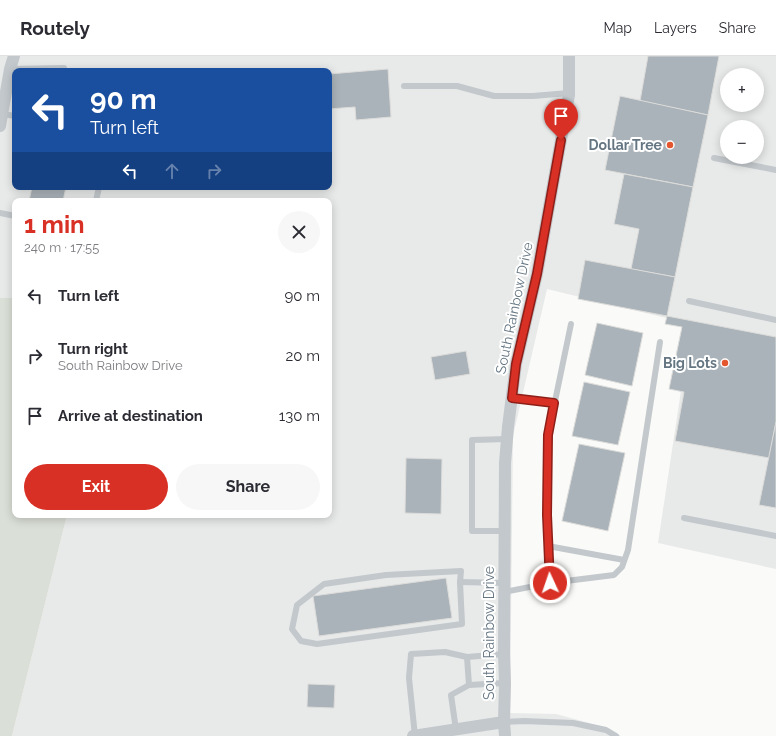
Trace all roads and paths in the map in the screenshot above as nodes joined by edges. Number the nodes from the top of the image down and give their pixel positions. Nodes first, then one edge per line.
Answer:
1 (14, 56) edge
2 (568, 56) edge
3 (10, 69) joint
4 (404, 86) dead end
5 (569, 93) junction
6 (12, 117) edge
7 (1, 120) edge
8 (714, 158) dead end
9 (776, 170) edge
10 (0, 213) edge
11 (12, 215) edge
12 (688, 301) dead end
13 (776, 320) edge
14 (571, 324) dead end
15 (660, 342) dead end
16 (512, 398) junction
17 (554, 403) junction
18 (507, 439) junction
19 (684, 518) dead end
20 (504, 531) junction
21 (776, 536) edge
22 (548, 546) junction
23 (624, 560) junction
24 (460, 582) junction
25 (550, 583) junction
26 (504, 588) junction
27 (504, 654) junction
28 (467, 657) junction
29 (505, 683) junction
30 (469, 685) junction
31 (504, 722) junction
32 (456, 730) junction
33 (414, 736) edge
34 (505, 736) edge
35 (616, 736) edge

1 - 3 street
2 - 5 street, South Rainbow Drive
3 - 7 street
4 - 5 lane
5 - 16 street, South Rainbow Drive
6 - 7 lane
8 - 9 lane
10 - 11 lane
12 - 13 lane
14 - 17 lane
15 - 23 lane
16 - 17 lane
16 - 18 street, South Rainbow Drive
17 - 22 lane
18 - 20 street, South Rainbow Drive
18 - 20 lane
19 - 21 lane
20 - 26 street, South Rainbow Drive
22 - 23 lane
22 - 25 lane
23 - 25 lane
24 - 24 lane
24 - 26 lane
25 - 26 lane
26 - 27 street, South Rainbow Drive
27 - 28 lane
27 - 29 street, South Rainbow Drive
28 - 30 lane
28 - 33 lane
29 - 30 lane
29 - 31 street, South Rainbow Drive
30 - 32 lane
31 - 32 street
31 - 34 street, South Rainbow Drive
31 - 35 lane
32 - 33 street

